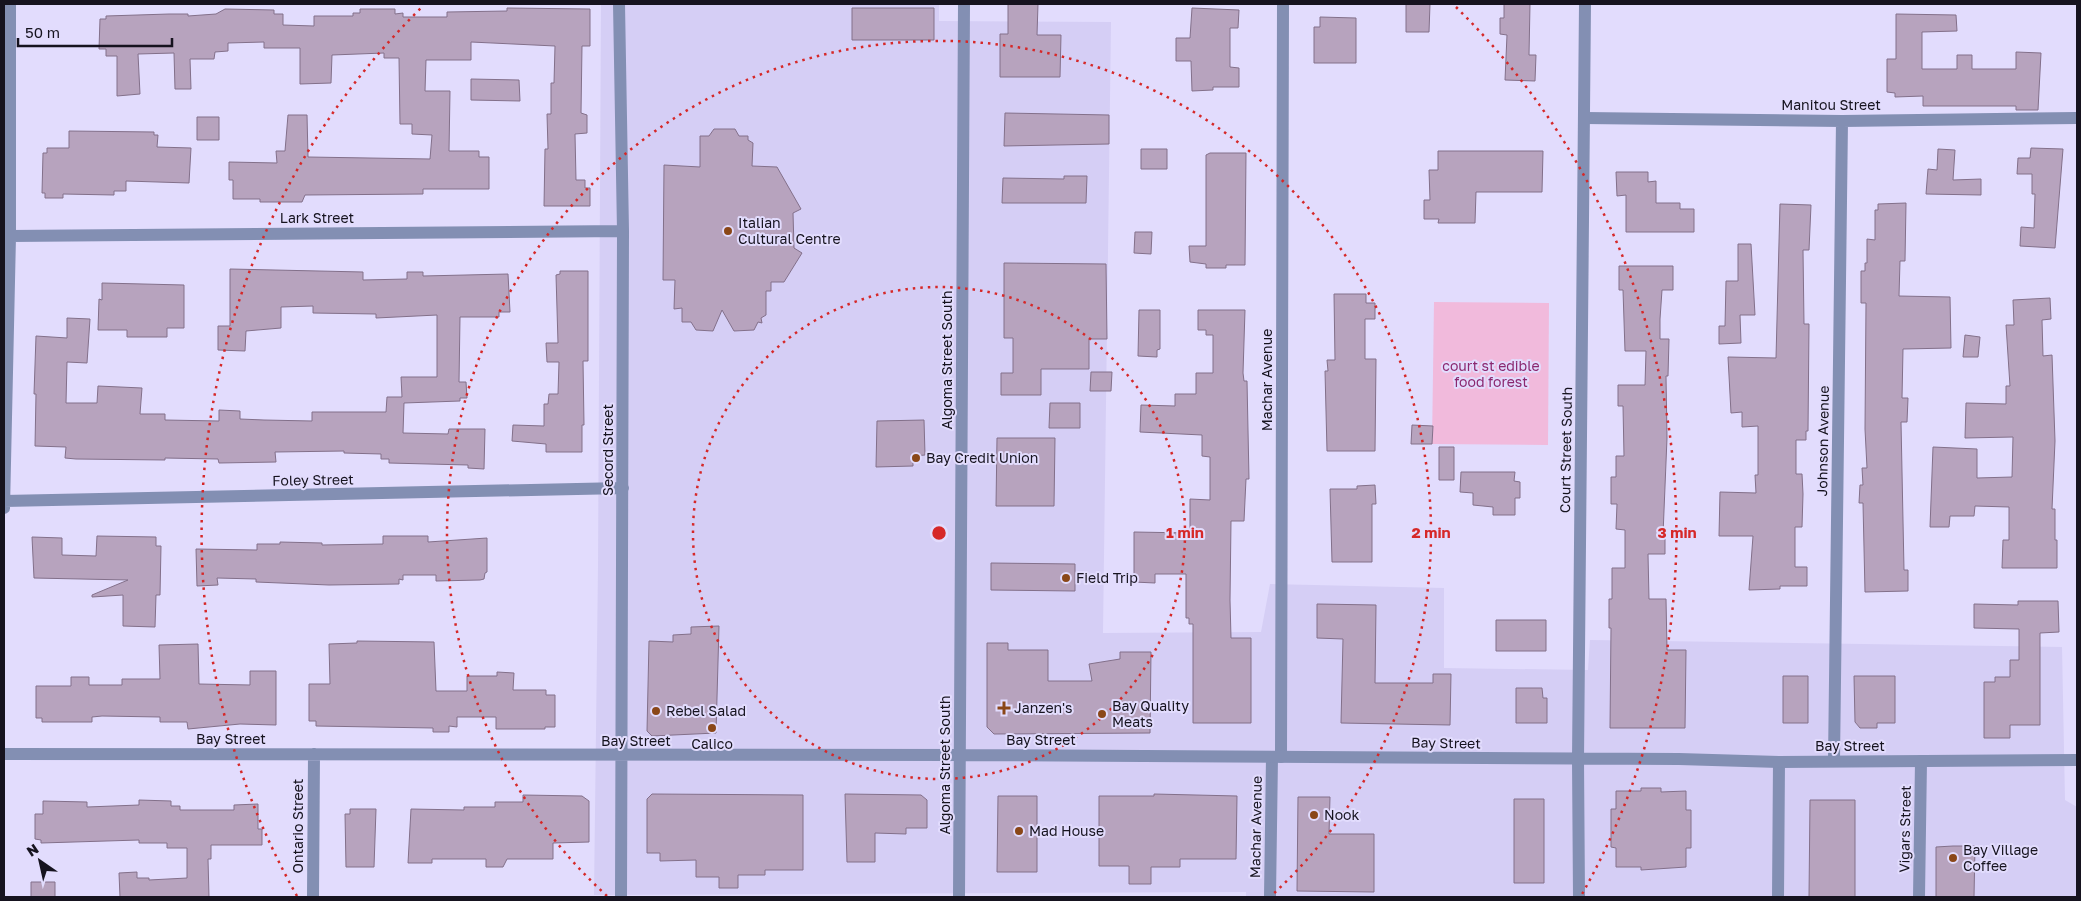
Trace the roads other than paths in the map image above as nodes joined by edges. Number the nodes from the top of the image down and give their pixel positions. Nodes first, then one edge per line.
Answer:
1 (10, 4) edge
2 (619, 4) edge
3 (964, 4) edge
4 (1283, 4) edge
5 (1585, 4) edge
6 (1585, 118) junction
7 (2077, 118) edge
8 (1842, 121) junction
9 (623, 231) junction
10 (10, 236) junction
11 (623, 488) junction
12 (4, 501) edge
13 (4, 508) edge
14 (4, 754) edge
15 (314, 754) junction
16 (960, 755) junction
17 (622, 756) junction
18 (1277, 757) junction
19 (1578, 760) junction
20 (2077, 760) edge
21 (1834, 761) junction
22 (1921, 761) junction
23 (1779, 762) junction
24 (313, 897) edge
25 (621, 897) edge
26 (959, 897) edge
27 (1270, 897) edge
28 (1579, 897) edge
29 (1778, 897) edge
30 (1919, 897) edge

1 - 10 street
2 - 9 street, Secord Street
3 - 16 street, Algoma Street South
4 - 18 street, Machar Avenue
5 - 6 street, Court Street South
6 - 8 street, Manitou Street
6 - 19 street, Court Street South
7 - 8 street, Manitou Street
8 - 21 street, Johnson Avenue
9 - 10 street, Lark Street
9 - 11 street, Secord Street
10 - 12 street
11 - 12 street, Foley Street
11 - 17 street, Secord Street
12 - 13 street
14 - 15 street, Bay Street
15 - 17 street, Bay Street
15 - 24 street, Ontario Street
16 - 17 street, Bay Street
16 - 18 street, Bay Street
16 - 26 street, Algoma Street South
17 - 25 street, Secord Street
18 - 19 street, Bay Street
18 - 27 street, Machar Avenue
19 - 23 street, Bay Street
19 - 28 street, Court Street South
20 - 22 street, Bay Street
21 - 22 street, Bay Street
21 - 23 street, Bay Street
22 - 30 street, Vigars Street
23 - 29 street

